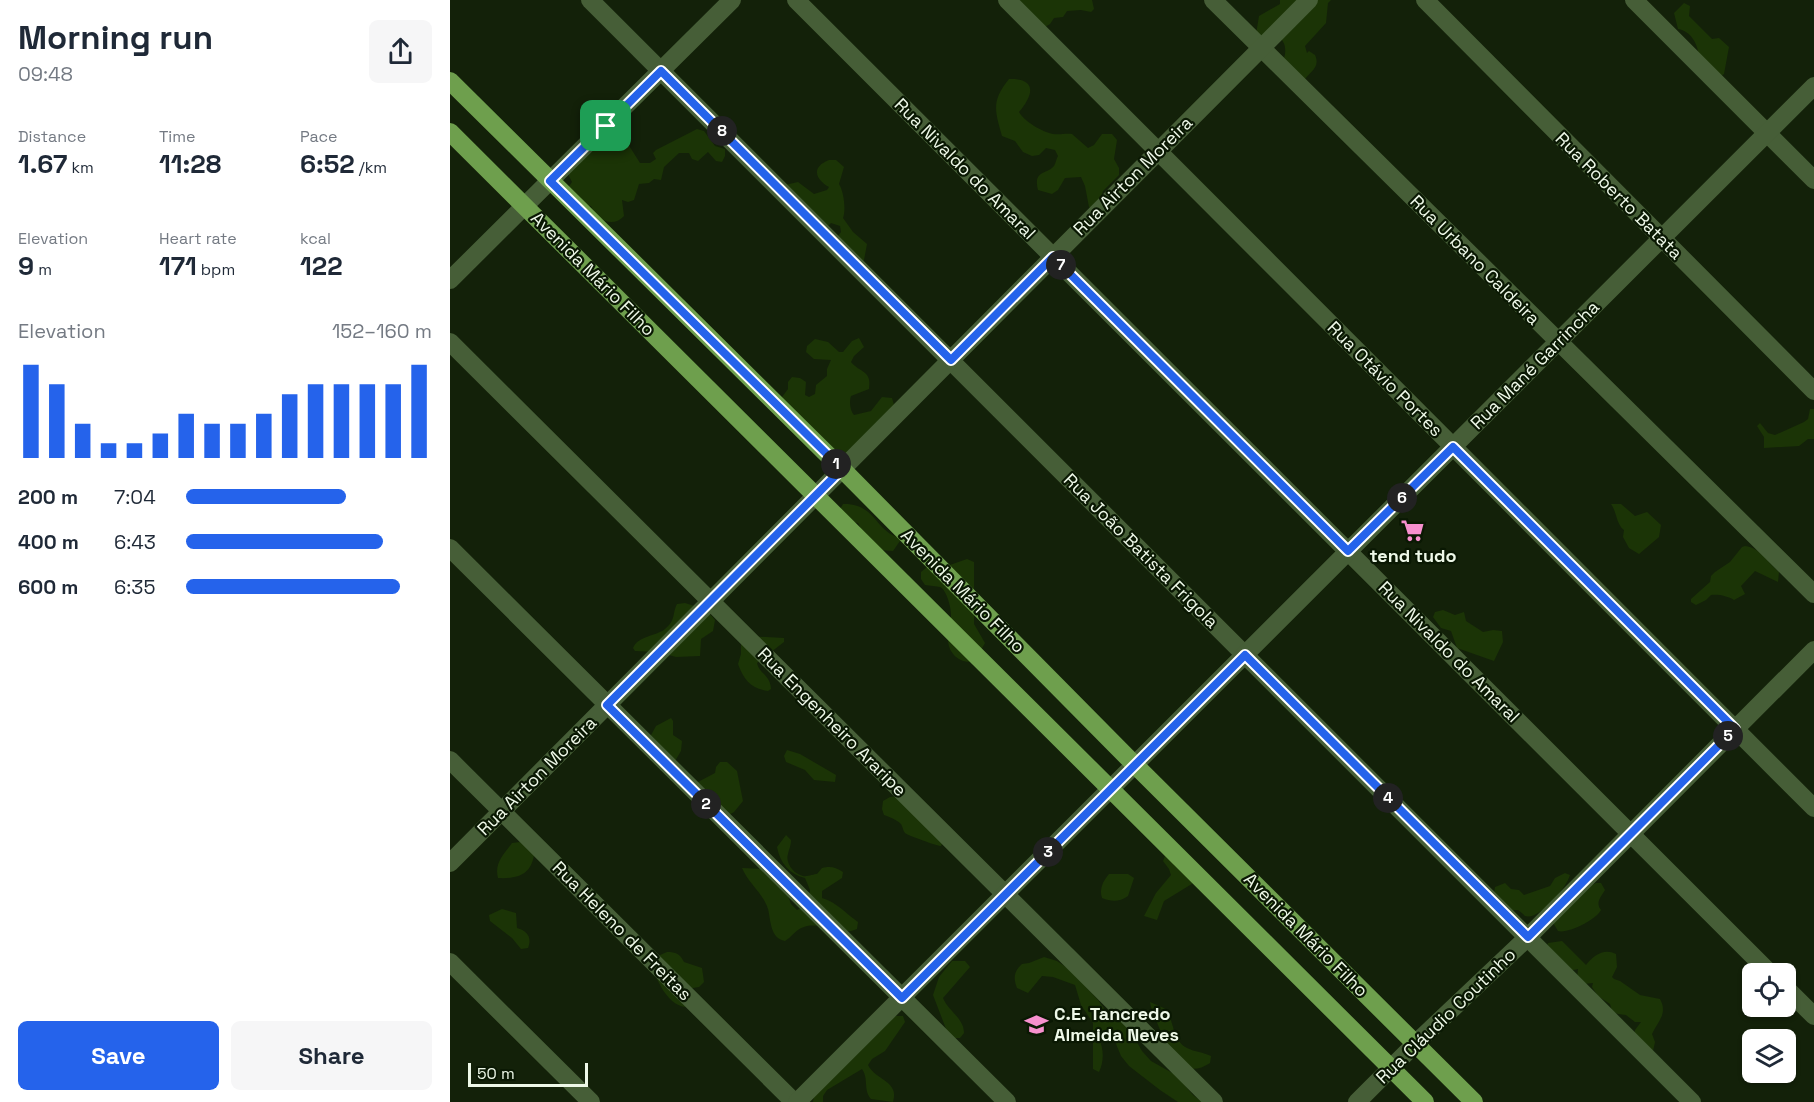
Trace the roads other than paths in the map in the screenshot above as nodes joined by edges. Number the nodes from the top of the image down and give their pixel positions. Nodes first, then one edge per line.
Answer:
1 (590, 0) edge
2 (732, 0) edge
3 (796, 0) edge
4 (1007, 0) edge
5 (1214, 0) edge
6 (1309, 0) edge
7 (1425, 0) edge
8 (1634, 0) edge
9 (1260, 49) junction
10 (661, 71) junction
11 (450, 81) edge
12 (1814, 86) edge
13 (450, 132) edge
14 (1767, 133) junction
15 (1158, 152) junction
16 (1814, 180) edge
17 (550, 181) junction
18 (525, 206) junction
19 (1661, 238) junction
20 (1053, 257) junction
21 (450, 280) edge
22 (450, 342) edge
23 (1558, 342) junction
24 (951, 360) junction
25 (1814, 391) edge
26 (1453, 447) junction
27 (842, 469) junction
28 (817, 495) junction
29 (450, 548) edge
30 (1348, 551) junction
31 (1814, 594) edge
32 (710, 601) junction
33 (1814, 651) edge
34 (1245, 655) junction
35 (607, 705) junction
36 (1735, 729) junction
37 (450, 760) edge
38 (1135, 765) junction
39 (1111, 789) junction
40 (1814, 808) edge
41 (501, 812) junction
42 (1632, 834) junction
43 (450, 863) edge
44 (1005, 894) junction
45 (1528, 937) junction
46 (450, 962) edge
47 (1760, 963) edge
48 (902, 998) junction
49 (1796, 998) edge
50 (1814, 1016) edge
51 (1416, 1044) junction
52 (1391, 1068) junction
53 (591, 1102) edge
54 (796, 1102) edge
55 (1007, 1102) edge
56 (1214, 1102) edge
57 (1357, 1102) edge
58 (1425, 1102) edge
59 (1474, 1102) edge
60 (1692, 1102) edge

1 - 10 street, Rua João Batista Frigola
2 - 10 street
3 - 20 street, Rua Nivaldo do Amaral
4 - 15 street, Rua Otávio Portes
5 - 9 street, Rua Urbano Caldeira
6 - 9 street, Rua Airton Moreira
7 - 19 street, Rua Roberto Batata
8 - 14 street
9 - 15 street, Rua Airton Moreira
9 - 23 street, Rua Urbano Caldeira
10 - 17 street
10 - 24 street, Rua João Batista Frigola
11 - 17 main road, Avenida Mário Filho
12 - 14 street, Rua Mané Garrincha
13 - 18 main road, Avenida Mário Filho
14 - 16 street
14 - 19 street, Rua Mané Garrincha
15 - 20 street, Rua Airton Moreira
15 - 26 street, Rua Otávio Portes
17 - 18 street
17 - 27 main road, Avenida Mário Filho
18 - 21 street
18 - 28 main road, Avenida Mário Filho
19 - 23 street, Rua Mané Garrincha
19 - 25 street, Rua Roberto Batata
20 - 24 street, Rua Airton Moreira
20 - 30 street, Rua Nivaldo do Amaral
22 - 32 street, Rua Engenheiro Araripe
23 - 26 street, Rua Mané Garrincha
23 - 31 street, Rua Urbano Caldeira
24 - 27 street, Rua Airton Moreira
24 - 34 street, Rua João Batista Frigola
26 - 30 street, Rua Mané Garrincha
26 - 36 street, Rua Otávio Portes
27 - 28 street, Rua Airton Moreira
27 - 38 main road, Avenida Mário Filho
28 - 32 street, Rua Airton Moreira
28 - 39 main road, Avenida Mário Filho
29 - 35 street
30 - 34 street, Rua Mané Garrincha
30 - 42 street, Rua Nivaldo do Amaral
32 - 35 street, Rua Airton Moreira
32 - 44 street, Rua Engenheiro Araripe
33 - 36 street, Rua Cláudio Coutinho
34 - 38 street, Rua Mané Garrincha
34 - 45 street, Rua João Batista Frigola
35 - 41 street, Rua Airton Moreira
35 - 48 street
36 - 40 street, Rua Otávio Portes
36 - 42 street, Rua Cláudio Coutinho
37 - 41 street, Rua Heleno de Freitas
38 - 39 street, Rua Mané Garrincha
38 - 51 main road, Avenida Mário Filho
39 - 44 street, Rua Mané Garrincha
39 - 52 main road, Avenida Mário Filho
41 - 43 street, Rua Airton Moreira
41 - 54 street, Rua Heleno de Freitas
42 - 45 street, Rua Cláudio Coutinho
42 - 47 street, Rua Nivaldo do Amaral
44 - 48 street, Rua Mané Garrincha
44 - 56 street, Rua Engenheiro Araripe
45 - 51 street, Rua Cláudio Coutinho
45 - 60 street, Rua João Batista Frigola
46 - 53 street
48 - 54 street, Rua Mané Garrincha
48 - 55 street
49 - 50 street
51 - 52 street, Rua Cláudio Coutinho
51 - 59 main road, Avenida Mário Filho
52 - 57 street, Rua Cláudio Coutinho
52 - 58 main road, Avenida Mário Filho

